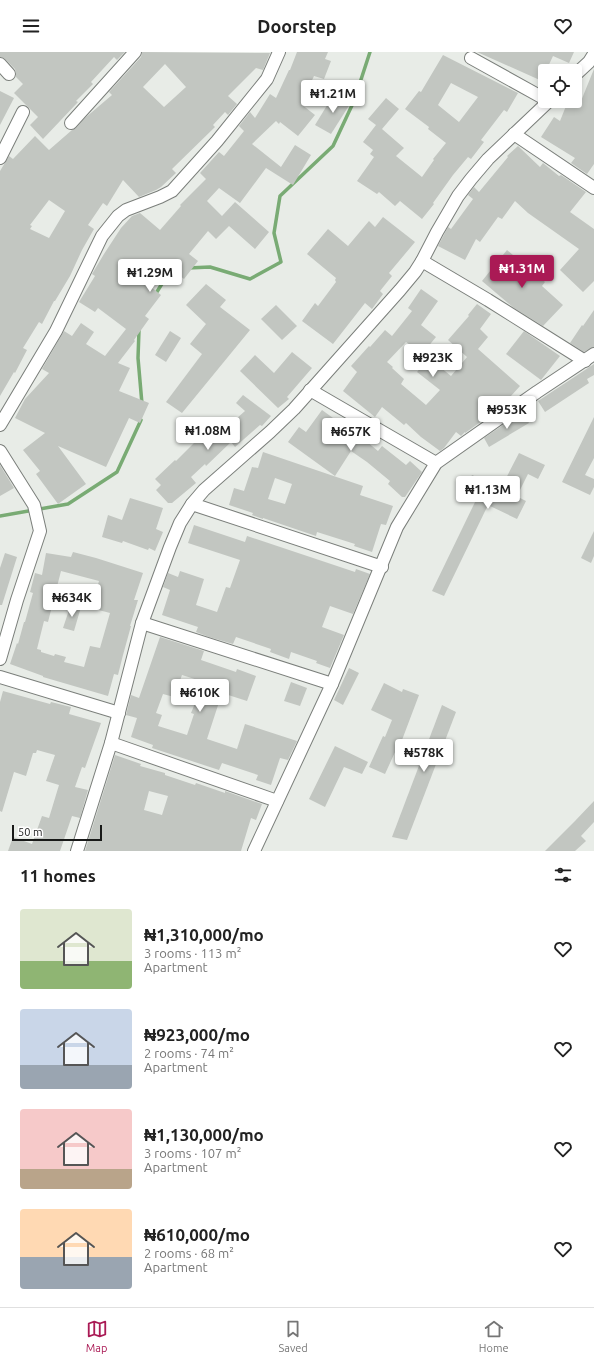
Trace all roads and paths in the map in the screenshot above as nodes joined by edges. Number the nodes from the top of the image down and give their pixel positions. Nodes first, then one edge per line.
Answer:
1 (135, 52) edge
2 (279, 52) edge
3 (594, 54) edge
4 (471, 58) dead end
5 (0, 64) edge
6 (582, 69) edge
7 (9, 74) dead end
8 (538, 95) edge
9 (541, 108) edge
10 (24, 112) dead end
11 (72, 124) dead end
12 (514, 134) junction
13 (0, 158) edge
14 (594, 188) edge
15 (422, 261) junction
16 (590, 357) edge
17 (310, 390) junction
18 (0, 425) edge
19 (0, 450) edge
20 (436, 463) junction
21 (192, 504) junction
22 (382, 567) junction
23 (142, 623) junction
24 (0, 659) edge
25 (0, 677) edge
26 (332, 684) junction
27 (119, 713) junction
28 (111, 744) junction
29 (277, 801) junction
30 (77, 851) edge
31 (254, 851) edge

1 - 11 street
2 - 18 street
3 - 6 street
4 - 8 street
5 - 7 street
9 - 12 street
10 - 13 street
12 - 14 street
12 - 15 street
15 - 16 street
15 - 17 street
16 - 20 street
17 - 20 street
17 - 21 street
19 - 24 street
20 - 22 street
21 - 22 street
21 - 23 street
22 - 26 street
23 - 26 street
23 - 27 street
25 - 27 street
26 - 29 street
27 - 28 street
28 - 29 street
28 - 30 street
29 - 31 street

